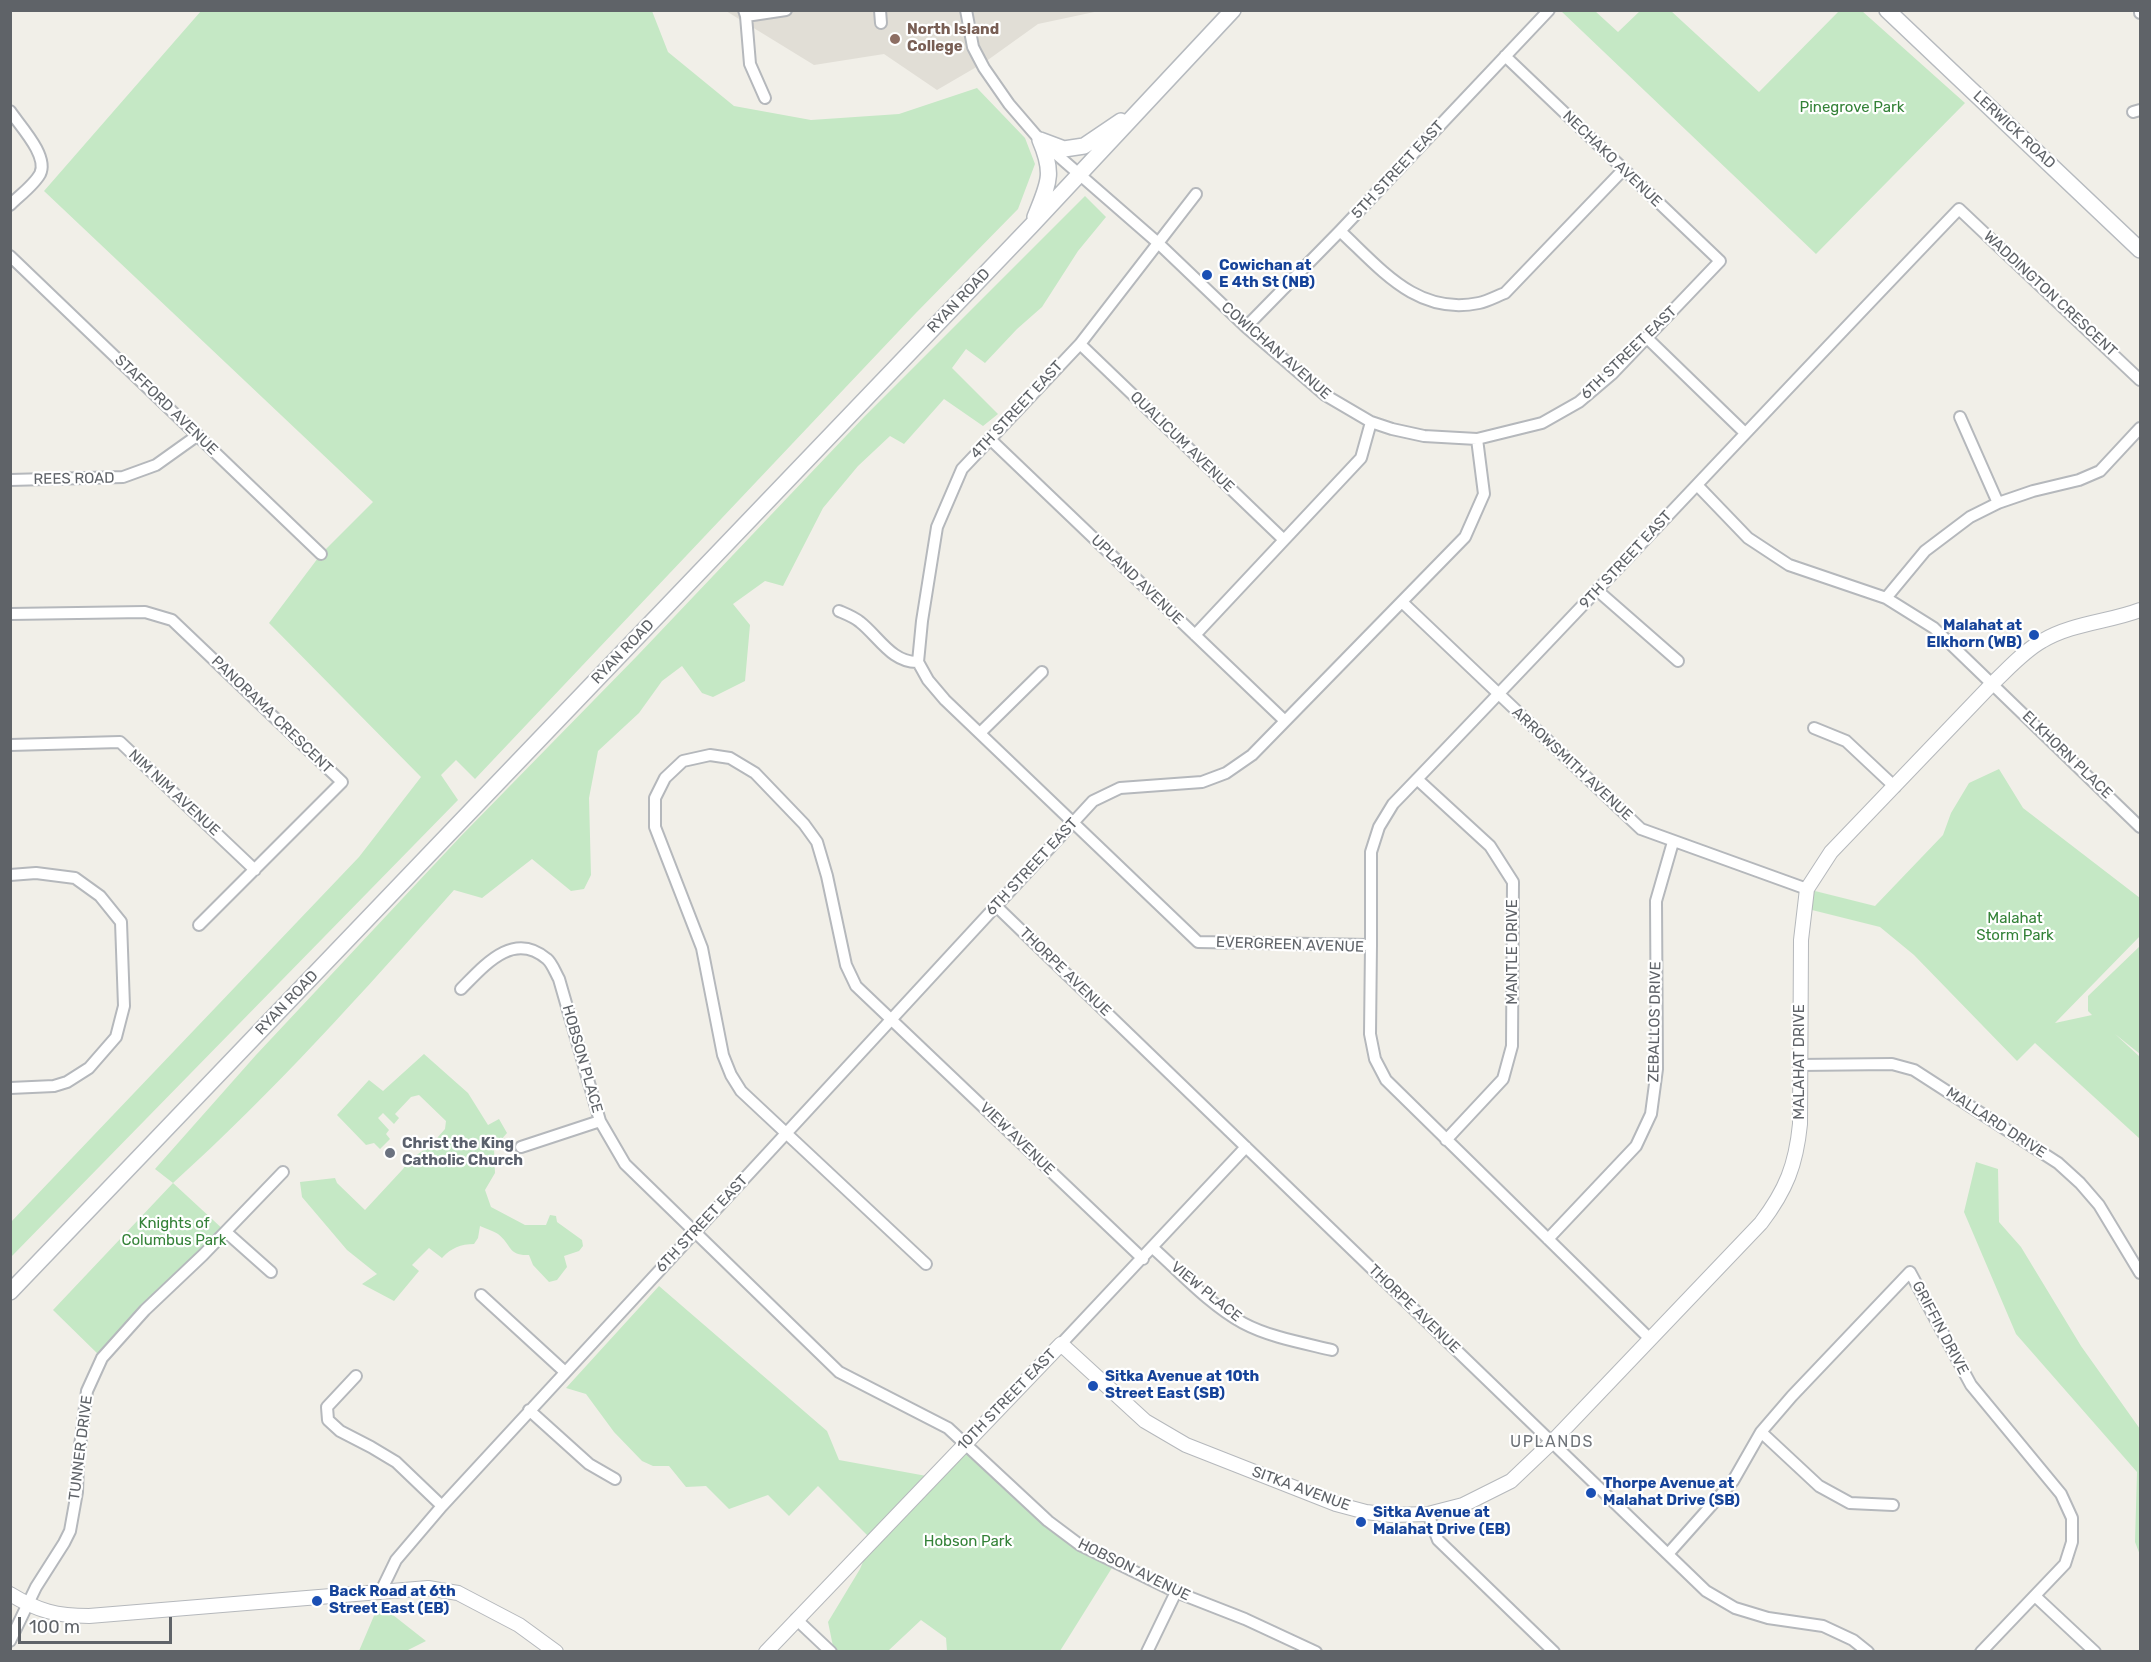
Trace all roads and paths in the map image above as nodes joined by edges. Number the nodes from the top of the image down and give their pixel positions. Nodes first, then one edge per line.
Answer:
1 (786, 10) edge
2 (880, 10) edge
3 (966, 10) edge
4 (1233, 10) edge
5 (1550, 10) edge
6 (1887, 10) edge
7 (745, 13) edge
8 (881, 23) dead end
9 (1505, 56) junction
10 (765, 99) dead end
11 (1144, 106) junction
12 (10, 111) edge
13 (1040, 140) junction
14 (1623, 170) junction
15 (1080, 174) junction
16 (1196, 194) dead end
17 (10, 205) edge
18 (1959, 209) joint
19 (1031, 226) junction
20 (1340, 231) junction
21 (1157, 242) junction
22 (2140, 250) edge
23 (10, 256) edge
24 (1720, 261) joint
25 (1245, 327) junction
26 (1647, 338) junction
27 (1080, 344) junction
28 (2140, 380) edge
29 (1960, 417) dead end
30 (1371, 422) junction
31 (2140, 428) edge
32 (1745, 433) junction
33 (198, 435) junction
34 (990, 439) junction
35 (1477, 439) junction
36 (10, 480) edge
37 (1697, 485) junction
38 (1998, 503) junction
39 (1284, 540) junction
40 (321, 554) dead end
41 (1598, 591) junction
42 (1886, 598) junction
43 (1402, 602) junction
44 (2140, 610) edge
45 (839, 611) dead end
46 (10, 614) edge
47 (1195, 635) junction
48 (1678, 661) dead end
49 (918, 662) junction
50 (1042, 672) dead end
51 (1993, 683) junction
52 (1499, 694) junction
53 (1285, 721) junction
54 (1814, 728) dead end
55 (980, 734) junction
56 (10, 745) edge
57 (1417, 779) junction
58 (1895, 787) junction
59 (1072, 824) junction
60 (2140, 827) edge
61 (1673, 842) junction
62 (255, 870) junction
63 (10, 875) edge
64 (1807, 889) junction
65 (996, 906) junction
66 (199, 926) dead end
67 (1371, 945) junction
68 (461, 989) dead end
69 (891, 1019) junction
70 (1799, 1065) junction
71 (10, 1088) edge
72 (600, 1121) junction
73 (786, 1133) junction
74 (1446, 1140) junction
75 (521, 1147) dead end
76 (1246, 1147) junction
77 (283, 1172) dead end
78 (695, 1231) junction
79 (226, 1232) junction
80 (1548, 1239) junction
81 (1153, 1248) junction
82 (1143, 1259) junction
83 (926, 1264) dead end
84 (271, 1272) dead end
85 (2140, 1274) edge
86 (10, 1292) edge
87 (481, 1295) dead end
88 (1649, 1338) junction
89 (1060, 1344) junction
90 (1332, 1350) dead end
91 (565, 1372) junction
92 (356, 1376) dead end
93 (530, 1410) junction
94 (1761, 1432) junction
95 (1552, 1442) junction
96 (965, 1443) junction
97 (615, 1479) dead end
98 (1893, 1505) dead end
99 (442, 1506) junction
100 (1428, 1514) junction
101 (1668, 1554) junction
102 (381, 1591) junction
103 (1176, 1592) junction
104 (10, 1593) edge
105 (2035, 1596) junction
106 (29, 1605) junction
107 (796, 1619) junction
108 (10, 1641) edge
109 (1309, 1650) edge
110 (556, 1652) edge
111 (766, 1652) edge
112 (831, 1652) edge
113 (1146, 1652) edge
114 (1554, 1652) edge
115 (1868, 1652) edge
116 (1981, 1652) edge
117 (2095, 1652) edge

1 - 7 street
2 - 8 street
3 - 13 street, COWICHAN AVENUE
4 - 11 main road, RYAN ROAD
5 - 9 street, 5TH STREET EAST
6 - 22 main road, LERWICK ROAD
7 - 10 street
9 - 14 street, NECHAKO AVENUE
9 - 20 street, 5TH STREET EAST
11 - 13 main road
11 - 15 main road, RYAN ROAD
12 - 17 street
13 - 15 street, COWICHAN AVENUE
13 - 19 main road
14 - 20 street
14 - 24 street, NECHAKO AVENUE
15 - 19 main road, RYAN ROAD
15 - 21 street, COWICHAN AVENUE
16 - 21 street, 4TH STREET EAST
18 - 28 street, WADDINGTON CRESCENT
18 - 32 street, 9TH STREET EAST
19 - 86 main road, RYAN ROAD
20 - 25 street, 5TH STREET EAST
21 - 25 street, COWICHAN AVENUE
21 - 27 street, 4TH STREET EAST
23 - 33 street, STAFFORD AVENUE
24 - 26 street, 6TH STREET EAST
25 - 30 street, COWICHAN AVENUE
26 - 32 street
26 - 35 street, 6TH STREET EAST
27 - 34 street, 4TH STREET EAST
27 - 39 street, QUALICUM AVENUE
29 - 38 street
30 - 35 street, COWICHAN AVENUE
30 - 39 street
31 - 38 street
32 - 37 street, 9TH STREET EAST
33 - 36 street, REES ROAD
33 - 40 street, STAFFORD AVENUE
34 - 47 street, UPLAND AVENUE
34 - 49 street, 4TH STREET EAST
35 - 43 street, 6TH STREET EAST
37 - 41 street, 9TH STREET EAST
37 - 42 street, ELKHORN PLACE
38 - 42 street
39 - 47 street
41 - 48 street
41 - 52 street, 9TH STREET EAST
42 - 51 street, ELKHORN PLACE
43 - 52 street, ARROWSMITH AVENUE
43 - 53 street, 6TH STREET EAST
44 - 51 street, MALAHAT DRIVE
45 - 49 street
46 - 62 street, PANORAMA CRESCENT
47 - 53 street, UPLAND AVENUE
49 - 55 street, EVERGREEN AVENUE
50 - 55 street
51 - 58 street, MALAHAT DRIVE
51 - 60 street, ELKHORN PLACE
52 - 57 street, 9TH STREET EAST
52 - 61 street, ARROWSMITH AVENUE
53 - 59 street, 6TH STREET EAST
54 - 58 street
55 - 59 street, EVERGREEN AVENUE
56 - 62 street, NIM NIM AVENUE
57 - 67 street, 9TH STREET EAST
57 - 74 street, MANTLE DRIVE
58 - 64 street, MALAHAT DRIVE
59 - 65 street, 6TH STREET EAST
59 - 67 street, EVERGREEN AVENUE
61 - 64 street, ARROWSMITH AVENUE
61 - 80 street, ZEBALLOS DRIVE
62 - 66 street, PANORAMA CRESCENT
63 - 71 street
64 - 70 street, MALAHAT DRIVE
65 - 69 street, 6TH STREET EAST
65 - 76 street, THORPE AVENUE
67 - 74 street, EVERGREEN AVENUE
68 - 72 street, HOBSON PLACE
69 - 73 street, 6TH STREET EAST
69 - 73 street, VIEW AVENUE
69 - 82 street, VIEW AVENUE
70 - 85 street, MALLARD DRIVE
70 - 88 street, MALAHAT DRIVE
72 - 75 street
72 - 78 street, HOBSON PLACE
73 - 78 street, 6TH STREET EAST
73 - 83 street, VIEW AVENUE
74 - 80 street, EVERGREEN AVENUE
76 - 81 street, 10TH STREET EAST
76 - 95 street, THORPE AVENUE
77 - 79 street, TUNNER DRIVE
78 - 91 street, 6TH STREET EAST
78 - 96 street, HOBSON AVENUE
79 - 84 street
79 - 106 street, TUNNER DRIVE
80 - 88 street, EVERGREEN AVENUE
81 - 82 street, 10TH STREET EAST
81 - 90 street, VIEW PLACE
82 - 89 street, 10TH STREET EAST
87 - 91 street
88 - 95 street, MALAHAT DRIVE
89 - 96 street, 10TH STREET EAST
89 - 100 street, SITKA AVENUE
91 - 93 street, 6TH STREET EAST
92 - 99 street
93 - 97 street
93 - 99 street, 6TH STREET EAST
94 - 98 street
94 - 101 street, GRIFFIN DRIVE
94 - 105 street, GRIFFIN DRIVE
95 - 100 street, MALAHAT DRIVE
95 - 101 street, THORPE AVENUE
96 - 103 street, HOBSON AVENUE
96 - 107 street, 10TH STREET EAST
99 - 102 street, 6TH STREET EAST
100 - 114 street
101 - 115 street, THORPE AVENUE
102 - 106 street
102 - 110 street
103 - 109 street, HOBSON AVENUE
103 - 113 street
104 - 106 street
105 - 116 street, GRIFFIN DRIVE
105 - 117 street
106 - 108 street, TUNNER DRIVE
107 - 111 street, 10TH STREET EAST
107 - 112 street

